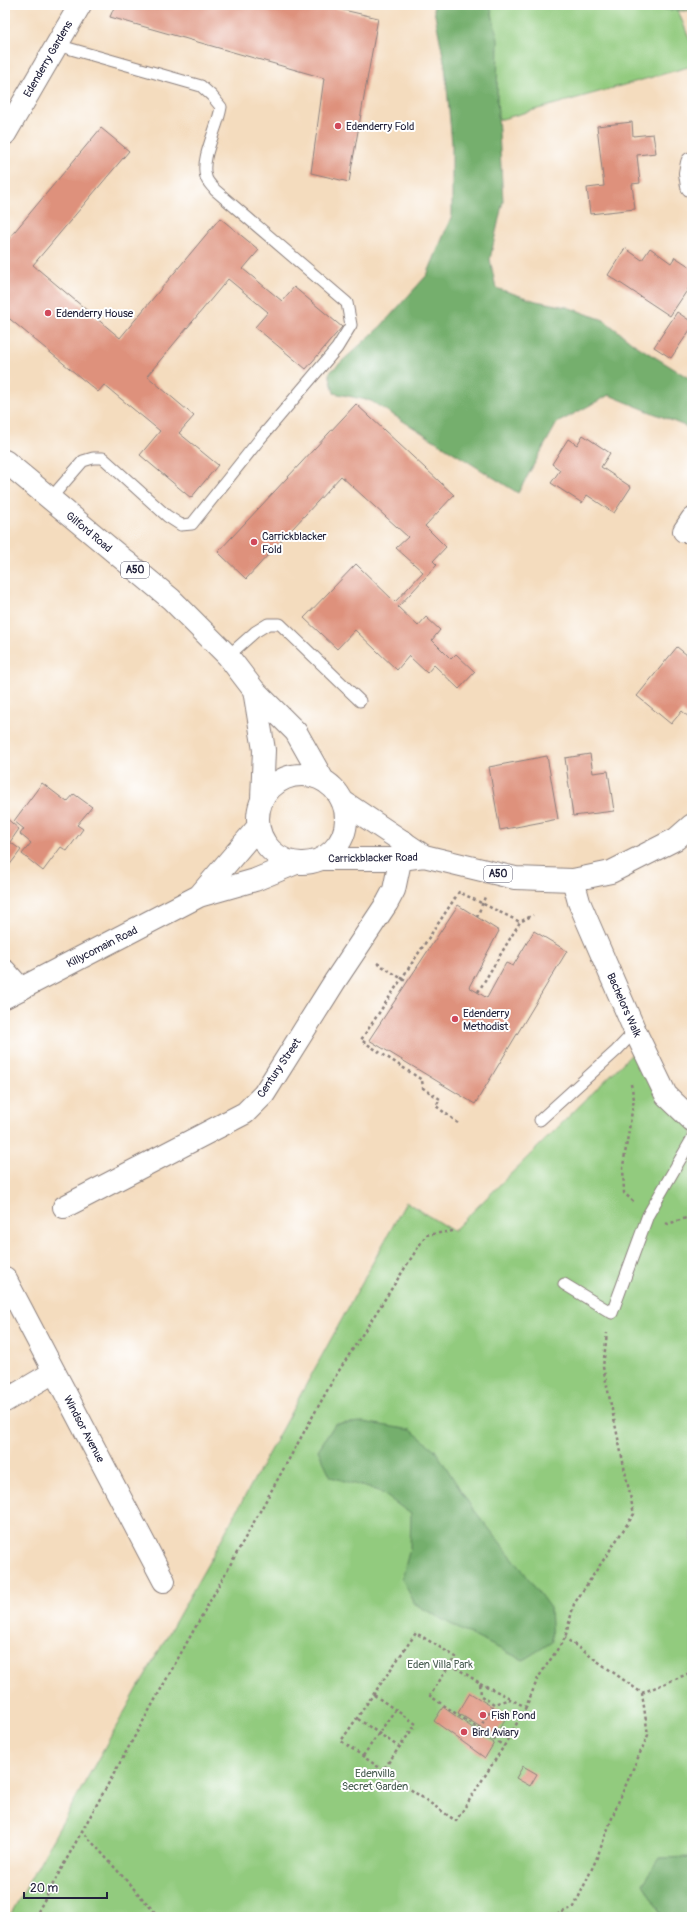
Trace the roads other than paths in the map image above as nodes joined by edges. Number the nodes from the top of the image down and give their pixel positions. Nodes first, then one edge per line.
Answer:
1 (80, 5) edge
2 (57, 45) junction
3 (5, 134) edge
4 (692, 162) edge
5 (692, 186) edge
6 (5, 461) edge
7 (50, 499) junction
8 (228, 656) junction
9 (254, 690) junction
10 (360, 701) dead end
11 (323, 780) junction
12 (262, 800) junction
13 (342, 801) junction
14 (692, 825) edge
15 (258, 827) junction
16 (403, 851) junction
17 (321, 859) junction
18 (296, 863) junction
19 (573, 880) junction
20 (199, 896) junction
21 (5, 971) edge
22 (13, 993) edge
23 (628, 1039) junction
24 (540, 1120) dead end
25 (692, 1120) edge
26 (692, 1139) edge
27 (64, 1207) dead end
28 (5, 1278) edge
29 (564, 1284) dead end
30 (54, 1372) junction
31 (5, 1400) edge
32 (164, 1581) dead end

1 - 2 street, Edenderry Gardens
2 - 3 street, Edenderry Gardens
2 - 7 lane
4 - 5 street
6 - 7 street, Gilford Road / A50
7 - 8 street, Gilford Road / A50
8 - 9 street, Gilford Road / A50
8 - 10 lane
9 - 11 street, Gilford Road / A50
9 - 12 street, Gilford Road / A50
11 - 12 street, A50
11 - 13 street, A50
12 - 15 street, A50
13 - 16 street, Carrickblacker Road / A50
13 - 17 street, A50
14 - 19 street, Carrickblacker Road / A50
15 - 18 street, A50
15 - 20 street, Killycomain Road
16 - 17 street, Carrickblacker Road / A50
16 - 19 street, Carrickblacker Road / A50
16 - 27 street, Century Street
17 - 18 street, A50
18 - 20 street, Killycomain Road
19 - 23 street, Bachelors Walk
20 - 22 street, Killycomain Road
21 - 22 street
23 - 24 lane
23 - 25 street, Bachelors Walk
26 - 29 lane
28 - 30 street, Windsor Avenue
30 - 31 street
30 - 32 street, Windsor Avenue

